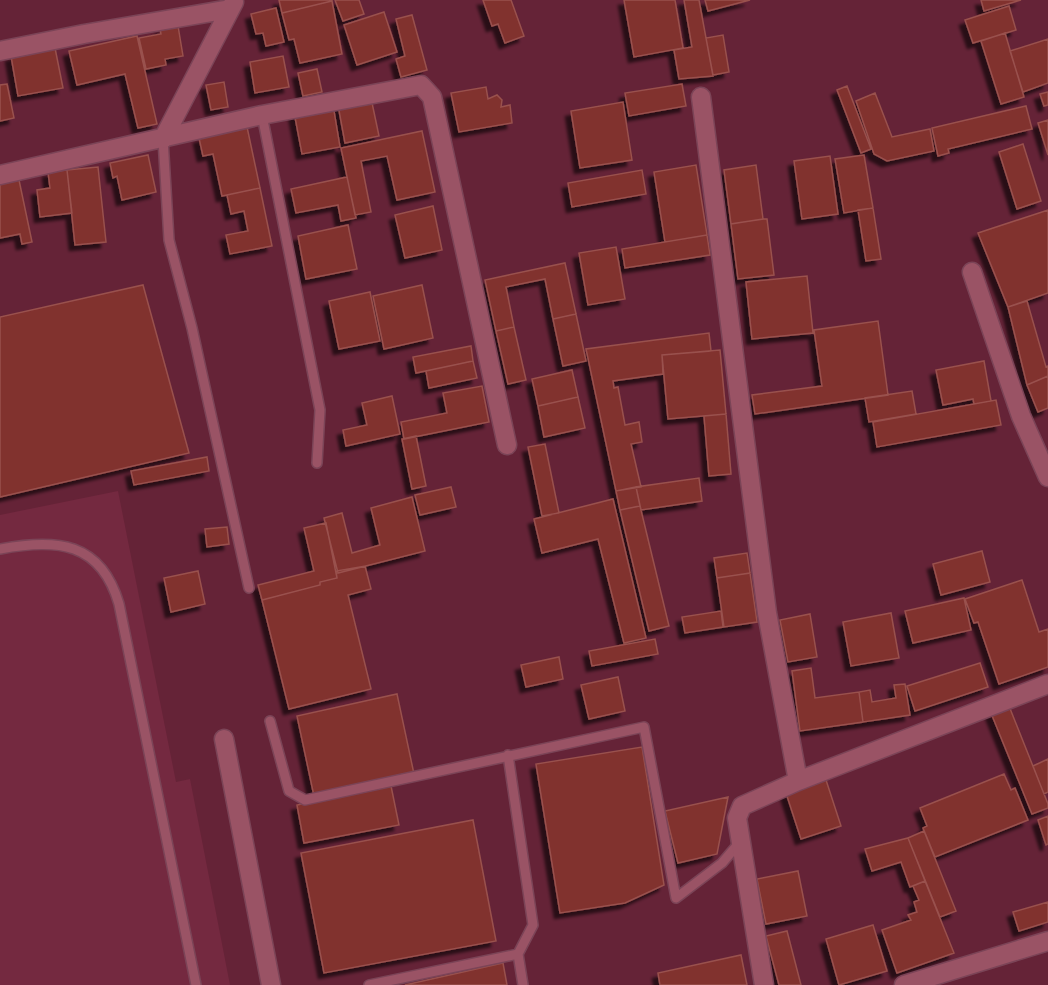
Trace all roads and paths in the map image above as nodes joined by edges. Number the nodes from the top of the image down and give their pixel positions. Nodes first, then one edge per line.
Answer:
1 (232, 4) edge
2 (0, 51) edge
3 (701, 97) dead end
4 (262, 115) junction
5 (163, 138) junction
6 (0, 175) edge
7 (972, 272) dead end
8 (507, 445) dead end
9 (317, 463) dead end
10 (1048, 477) edge
11 (0, 549) edge
12 (249, 588) dead end
13 (1048, 684) edge
14 (270, 721) dead end
15 (224, 739) dead end
16 (508, 755) junction
17 (798, 781) junction
18 (740, 842) junction
19 (1048, 941) edge
20 (518, 954) junction
21 (196, 985) edge
22 (271, 985) edge
23 (369, 985) edge
24 (523, 985) edge
25 (764, 985) edge
26 (904, 985) edge

1 - 2 street
1 - 5 street
3 - 17 street
4 - 5 street
4 - 8 street
4 - 9 lane
5 - 6 street
5 - 12 lane
7 - 10 street
11 - 21 lane
13 - 17 street
14 - 16 lane
15 - 22 street
16 - 18 lane
16 - 20 lane
17 - 18 street
18 - 25 street
19 - 26 street
20 - 23 lane
20 - 24 lane

